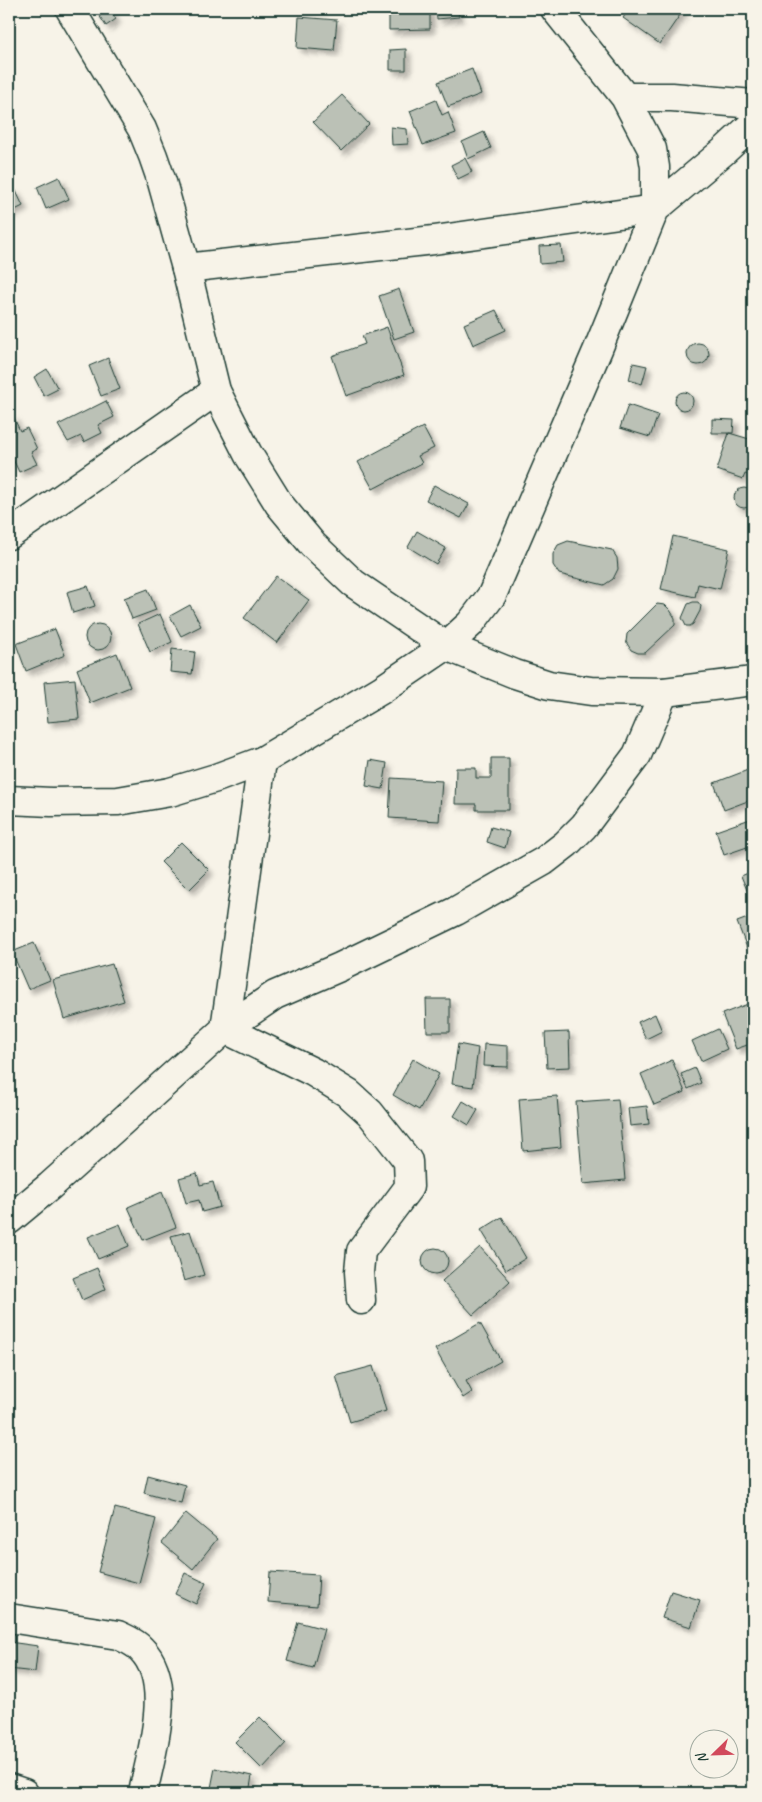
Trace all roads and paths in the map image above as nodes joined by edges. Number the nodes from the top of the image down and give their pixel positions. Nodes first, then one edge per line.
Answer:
1 (70, 9) edge
2 (555, 9) edge
3 (625, 97) junction
4 (753, 104) edge
5 (753, 124) edge
6 (655, 209) junction
7 (186, 268) junction
8 (216, 391) junction
9 (9, 536) edge
10 (446, 646) junction
11 (753, 680) edge
12 (664, 692) junction
13 (262, 761) junction
14 (9, 800) edge
15 (225, 1029) junction
16 (9, 1220) edge
17 (361, 1300) dead end
18 (9, 1618) edge
19 (9, 1788) edge
20 (24, 1793) edge
21 (143, 1793) edge

1 - 7 street
2 - 3 street
3 - 4 street
3 - 6 street
5 - 6 street
6 - 7 street
6 - 10 street
7 - 8 street
8 - 9 street
8 - 10 street
10 - 12 street
10 - 13 street
11 - 12 street
12 - 15 street
13 - 14 street
13 - 15 street
15 - 16 street
15 - 17 street
18 - 21 street
19 - 20 street

